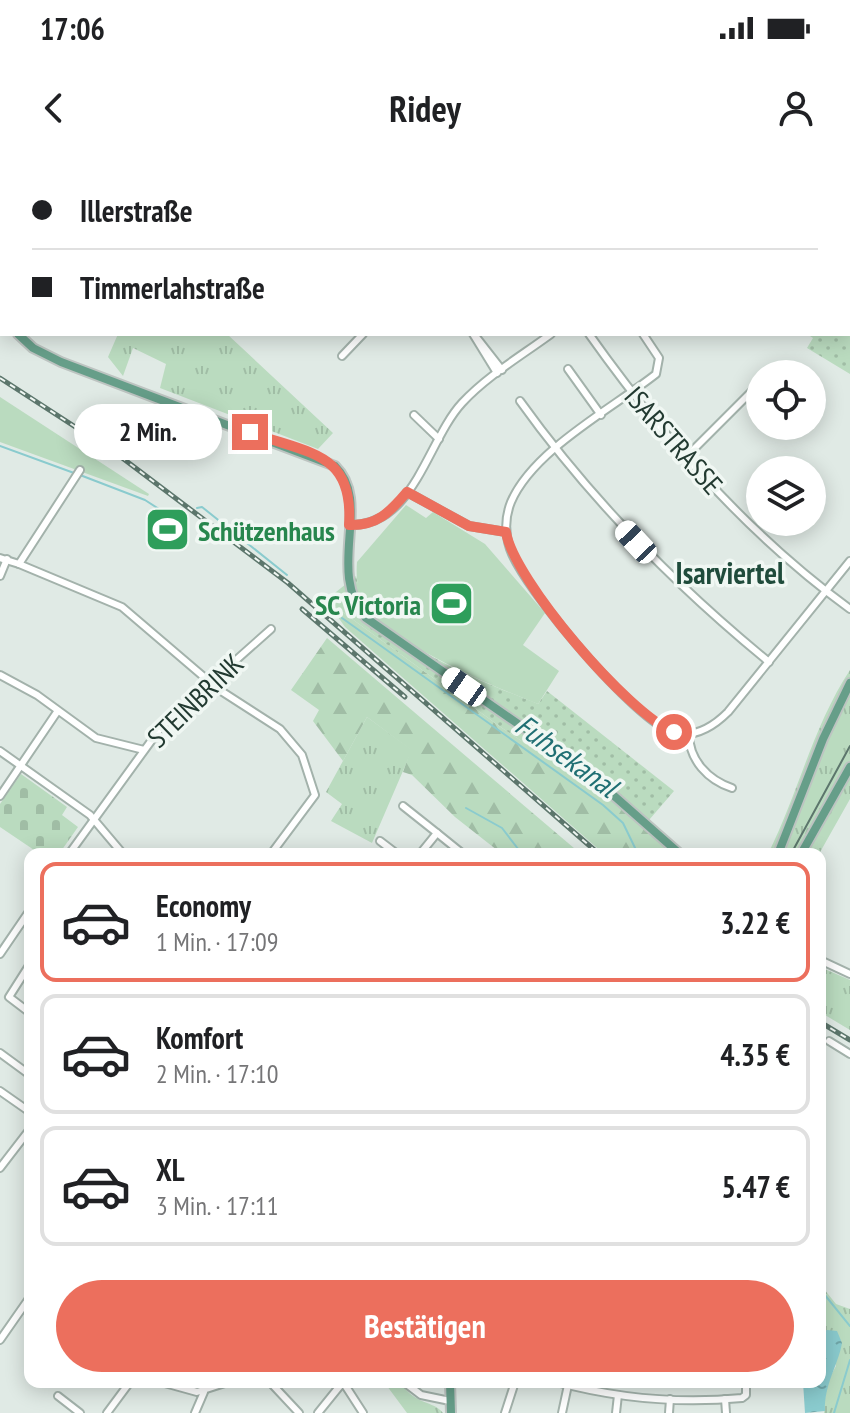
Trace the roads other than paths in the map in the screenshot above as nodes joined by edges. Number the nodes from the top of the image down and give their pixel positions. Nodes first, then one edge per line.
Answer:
1 (20, 336) edge
2 (361, 336) edge
3 (475, 336) edge
4 (548, 336) edge
5 (590, 336) edge
6 (644, 336) edge
7 (342, 356) dead end
8 (568, 369) dead end
9 (500, 372) junction
10 (631, 393) junction
11 (746, 397) edge
12 (520, 401) dead end
13 (414, 415) dead end
14 (601, 415) junction
15 (439, 439) junction
16 (556, 450) junction
17 (685, 458) junction
18 (79, 474) dead end
19 (407, 492) junction
20 (349, 525) junction
21 (506, 532) junction
22 (4, 558) edge
23 (850, 561) edge
24 (19, 564) junction
25 (0, 576) edge
26 (827, 590) junction
27 (850, 611) edge
28 (271, 629) dead end
29 (769, 662) junction
30 (0, 675) edge
31 (213, 682) junction
32 (850, 683) edge
33 (57, 712) junction
34 (689, 734) junction
35 (144, 750) junction
36 (0, 751) edge
37 (21, 766) junction
38 (850, 767) edge
39 (732, 788) dead end
40 (0, 796) edge
41 (403, 806) dead end
42 (95, 820) junction
43 (437, 833) junction
44 (380, 841) dead end
45 (74, 848) edge
46 (118, 848) edge
47 (276, 848) edge
48 (389, 848) edge
49 (425, 848) edge
50 (456, 848) edge
51 (673, 848) edge
52 (780, 848) edge
53 (804, 848) edge
54 (24, 919) edge
55 (0, 954) edge
56 (826, 962) edge
57 (24, 973) edge
58 (850, 974) edge
59 (24, 1008) edge
60 (829, 1041) dead end
61 (0, 1053) edge
62 (850, 1054) edge
63 (24, 1071) edge
64 (0, 1091) edge
65 (24, 1108) edge
66 (24, 1138) edge
67 (0, 1168) edge
68 (24, 1306) edge
69 (0, 1340) edge
70 (126, 1388) edge
71 (178, 1388) edge
72 (214, 1388) edge
73 (276, 1388) edge
74 (338, 1388) edge
75 (347, 1388) edge
76 (412, 1388) edge
77 (450, 1388) edge
78 (513, 1388) edge
79 (567, 1388) edge
80 (583, 1388) edge
81 (745, 1388) edge
82 (204, 1392) junction
83 (618, 1395) junction
84 (58, 1396) dead end
85 (670, 1399) junction
86 (725, 1399) junction
87 (450, 1401) junction
88 (80, 1413) edge
89 (107, 1413) edge
90 (195, 1413) edge
91 (299, 1413) edge
92 (318, 1413) edge
93 (363, 1413) edge
94 (451, 1413) edge
95 (505, 1413) edge
96 (562, 1413) edge
97 (616, 1413) edge
98 (669, 1413) edge
99 (726, 1413) edge

1 - 20 main road
2 - 7 street
3 - 9 street
4 - 9 street
5 - 10 street, ISARSTRASSE
6 - 10 street
8 - 14 street
9 - 15 street
10 - 14 street
10 - 17 street, ISARSTRASSE
11 - 17 street
12 - 16 street
13 - 15 street
14 - 16 street
15 - 19 street
16 - 21 street
16 - 29 street
17 - 26 street, ISARSTRASSE
18 - 24 street
19 - 20 street
19 - 21 street
20 - 51 main road
21 - 34 street
22 - 24 street
22 - 25 street
23 - 26 street
24 - 31 street
26 - 27 street, ISARSTRASSE
26 - 29 street
28 - 31 street, STEINBRINK
29 - 34 street
30 - 33 street
31 - 35 street, STEINBRINK
31 - 47 street
32 - 52 main road
33 - 35 street
33 - 37 street
34 - 39 street
35 - 42 street, STEINBRINK
36 - 37 street
37 - 40 street
37 - 42 street
38 - 53 main road
41 - 43 street
42 - 45 street, STEINBRINK
42 - 46 street
43 - 49 street
43 - 50 street
44 - 48 street
54 - 55 street
56 - 58 street
57 - 59 street
60 - 62 street
61 - 63 street
64 - 65 street
66 - 67 street
68 - 69 street
70 - 89 street
71 - 82 street
72 - 82 street
73 - 91 street
74 - 92 street
75 - 93 street
76 - 87 street
77 - 87 main road
78 - 95 street
79 - 96 street
80 - 83 street
81 - 86 street
82 - 90 street
83 - 85 street
83 - 97 street
84 - 88 street
85 - 86 street
85 - 98 street
86 - 99 street
87 - 94 main road

